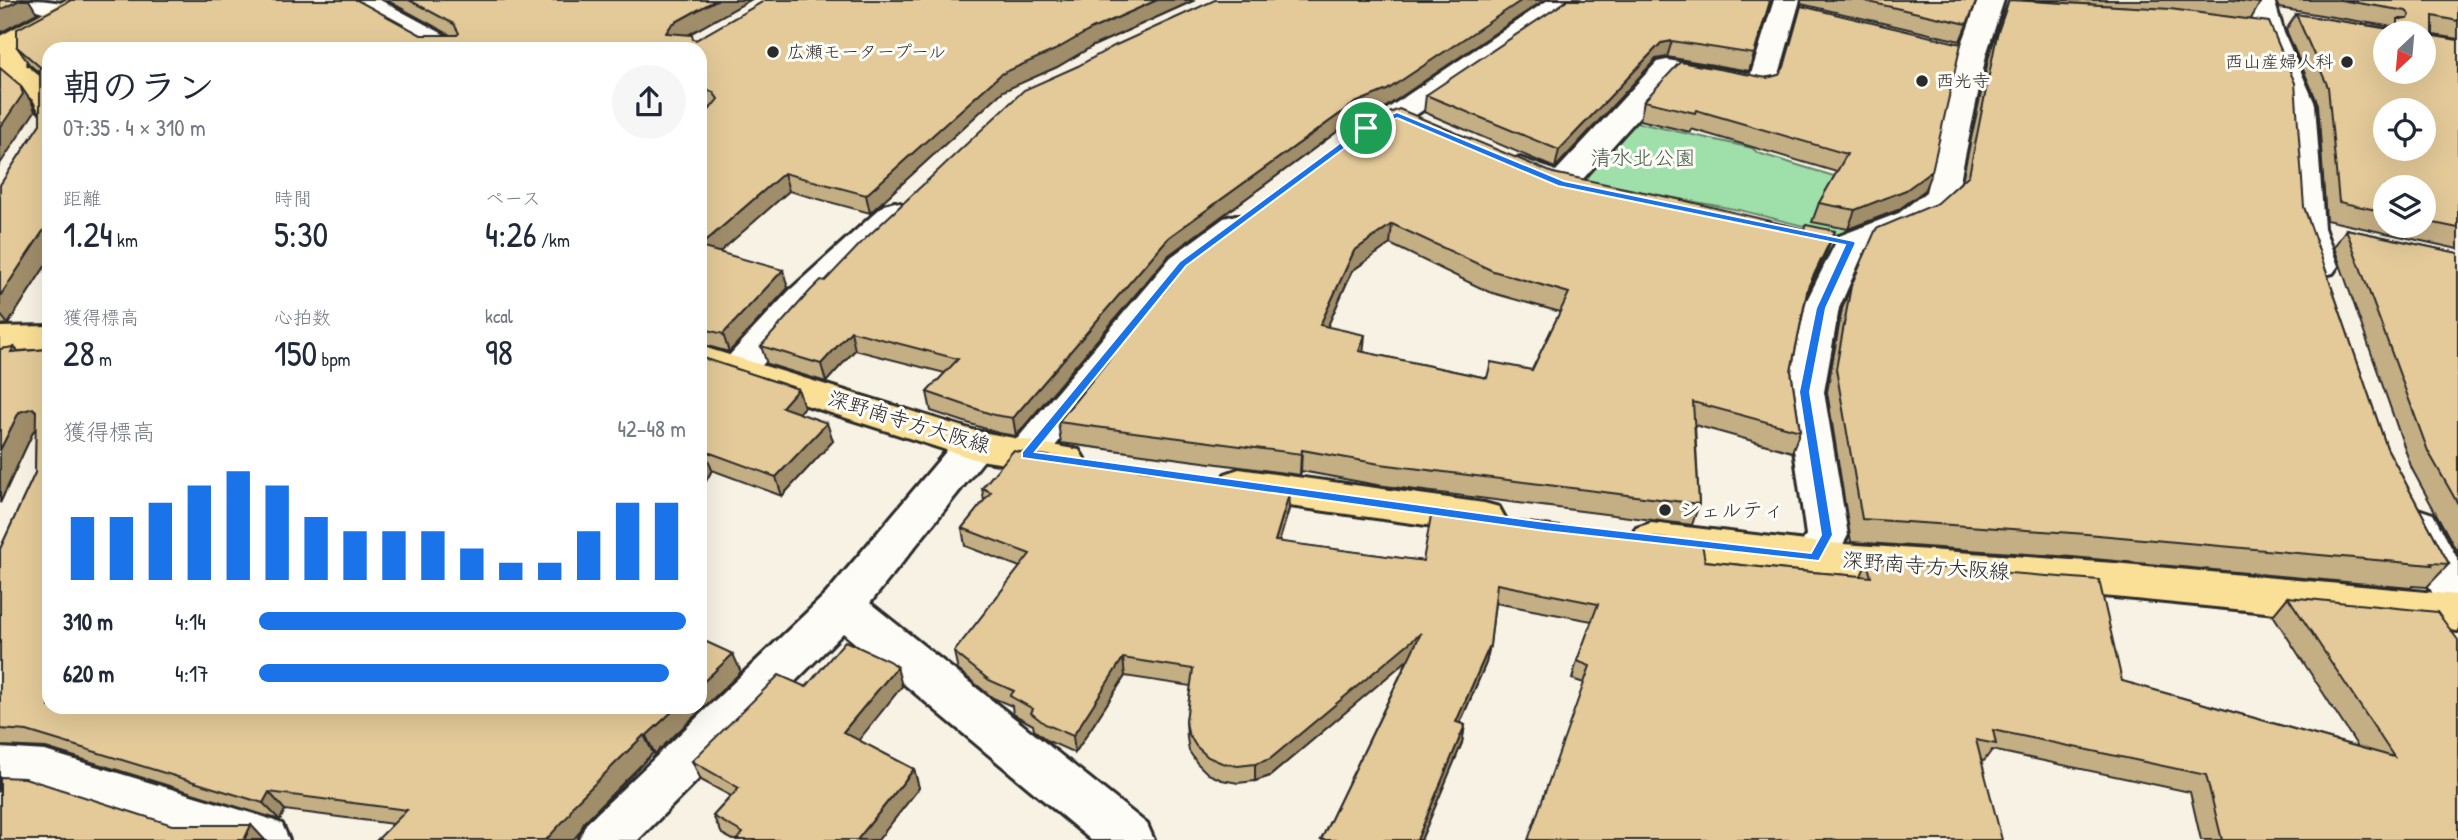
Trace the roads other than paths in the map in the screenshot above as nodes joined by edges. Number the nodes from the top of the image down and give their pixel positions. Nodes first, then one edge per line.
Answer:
1 (33, 0) edge
2 (359, 0) edge
3 (1566, 0) edge
4 (76, 6) edge
5 (1998, 7) edge
6 (1786, 8) edge
7 (2266, 20) edge
8 (5, 42) edge
9 (437, 42) edge
10 (42, 93) edge
11 (1333, 153) edge
12 (1498, 157) edge
13 (1561, 184) junction
14 (1601, 192) edge
15 (914, 195) edge
16 (1256, 210) edge
17 (2308, 229) junction
18 (2349, 237) edge
19 (2330, 292) edge
20 (42, 338) edge
21 (0, 339) edge
22 (719, 363) edge
23 (974, 444) junction
24 (1026, 455) junction
25 (1105, 466) edge
26 (1197, 478) edge
27 (2402, 494) edge
28 (1518, 523) edge
29 (1613, 534) edge
30 (1815, 558) junction
31 (2458, 601) edge
32 (842, 606) junction
33 (2458, 612) edge
34 (0, 769) edge
35 (264, 840) edge
36 (604, 840) edge
37 (1129, 840) edge

1 - 4 street
2 - 9 street
3 - 11 street
4 - 8 main road
5 - 30 street
6 - 13 street
7 - 17 street
8 - 10 main road
12 - 13 street
13 - 14 street
15 - 22 street
16 - 24 street
17 - 18 street
17 - 19 street
20 - 21 main road
22 - 23 main road, 深野南寺方大阪線
23 - 24 main road, 深野南寺方大阪線
23 - 32 street
24 - 25 main road, 深野南寺方大阪線
26 - 28 main road
27 - 31 street
29 - 30 main road, 深野南寺方大阪線
30 - 33 main road, 深野南寺方大阪線
32 - 36 street
32 - 37 street
34 - 35 street

